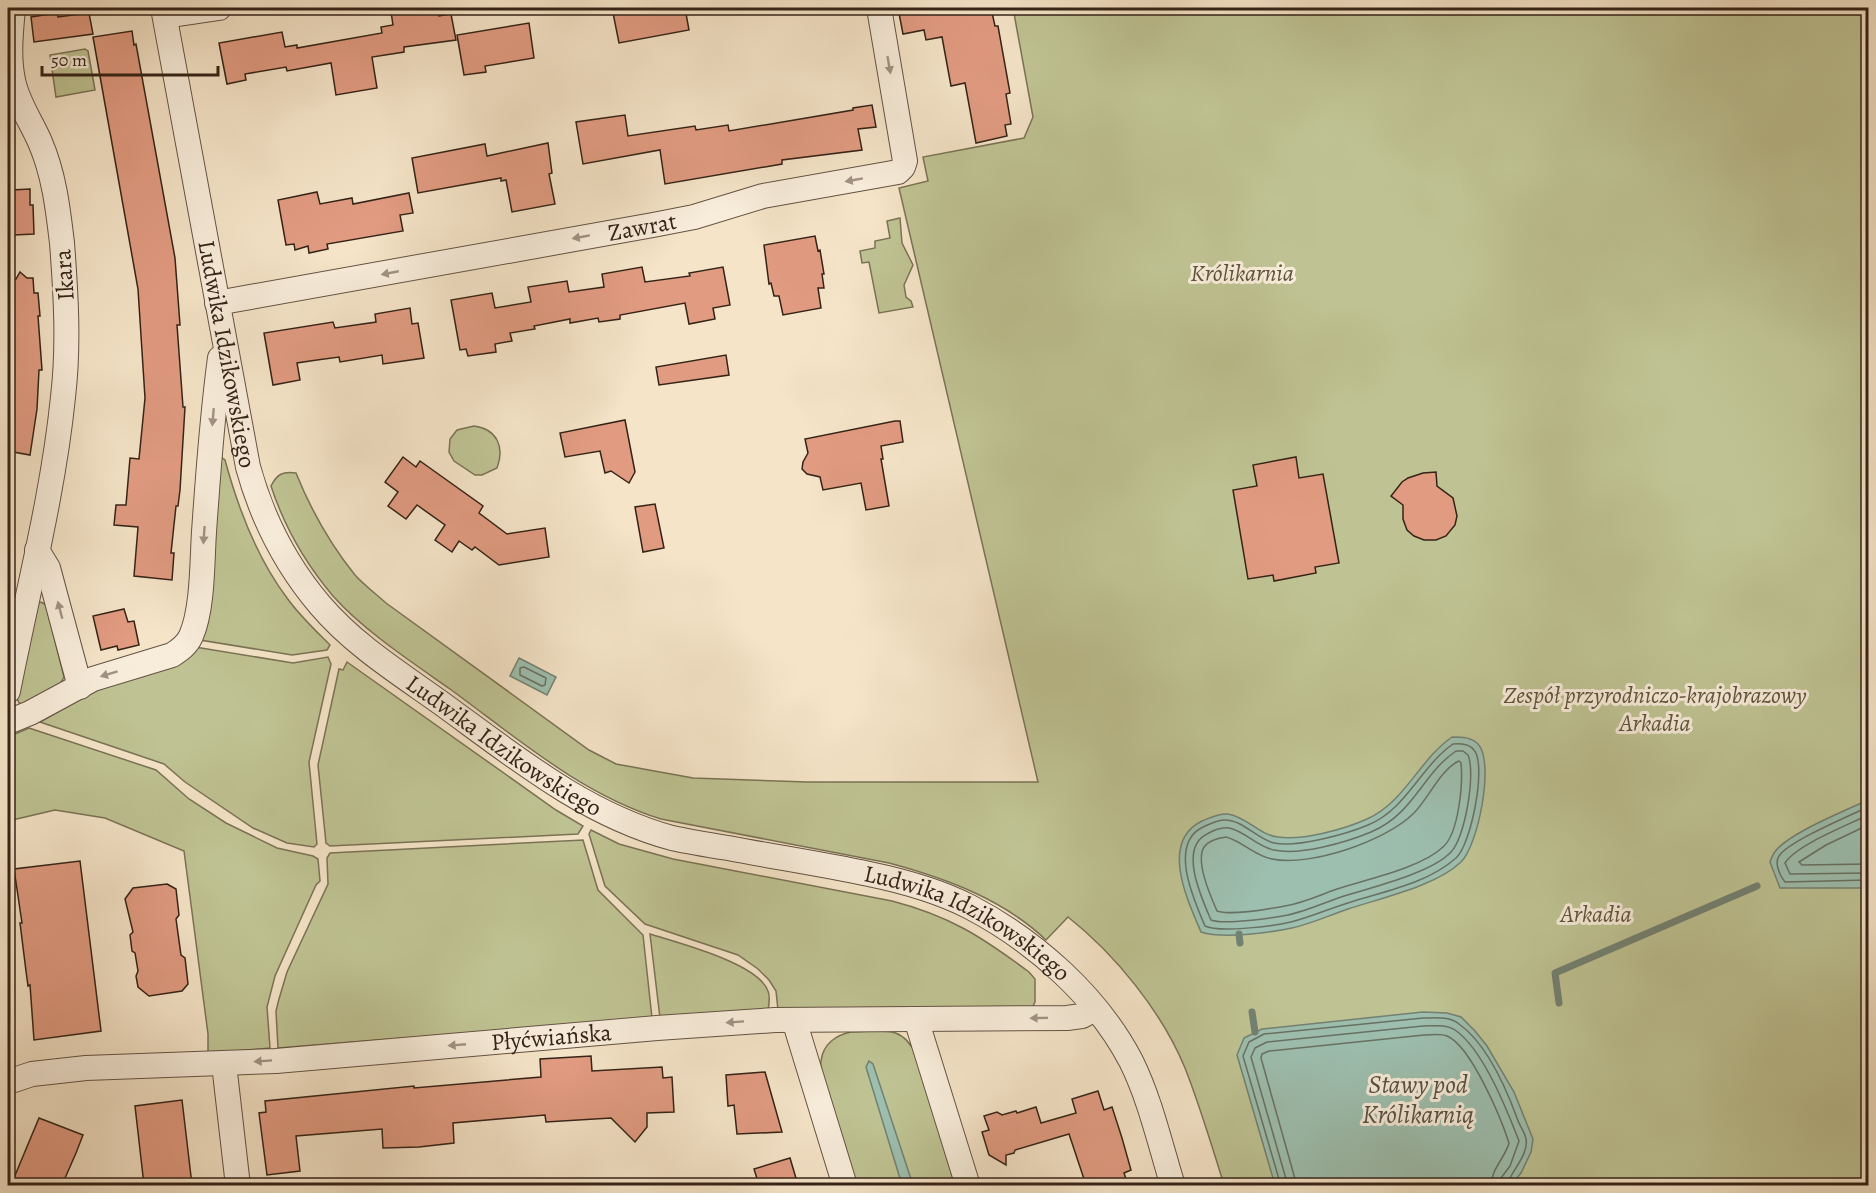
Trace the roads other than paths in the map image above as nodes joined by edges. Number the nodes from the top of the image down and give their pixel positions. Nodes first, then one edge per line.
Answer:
1 (13, 8) edge
2 (219, 8) edge
3 (879, 8) edge
4 (164, 12) edge
5 (218, 303) junction
6 (223, 338) junction
7 (37, 550) junction
8 (80, 687) junction
9 (8, 691) edge
10 (8, 722) edge
11 (1095, 1009) junction
12 (916, 1019) junction
13 (794, 1020) junction
14 (224, 1064) junction
15 (8, 1082) edge
16 (238, 1185) edge
17 (845, 1185) edge
18 (968, 1185) edge
19 (1173, 1185) edge

1 - 7 street, Ikara
2 - 4 street
3 -> 5 street, Zawrat
4 - 5 street, Ludwika Idzikowskiego
5 - 6 street, Ludwika Idzikowskiego
6 -> 8 street
6 - 11 street, Ludwika Idzikowskiego
8 -> 7 street
7 - 9 street, Ikara
8 - 10 street
11 -> 12 street, Płyćwiańska
11 - 19 street, Ludwika Idzikowskiego
12 - 13 street, Płyćwiańska
12 - 18 street
13 -> 14 street, Płyćwiańska
13 - 17 street
14 - 15 street, Płyćwiańska
14 - 16 street

